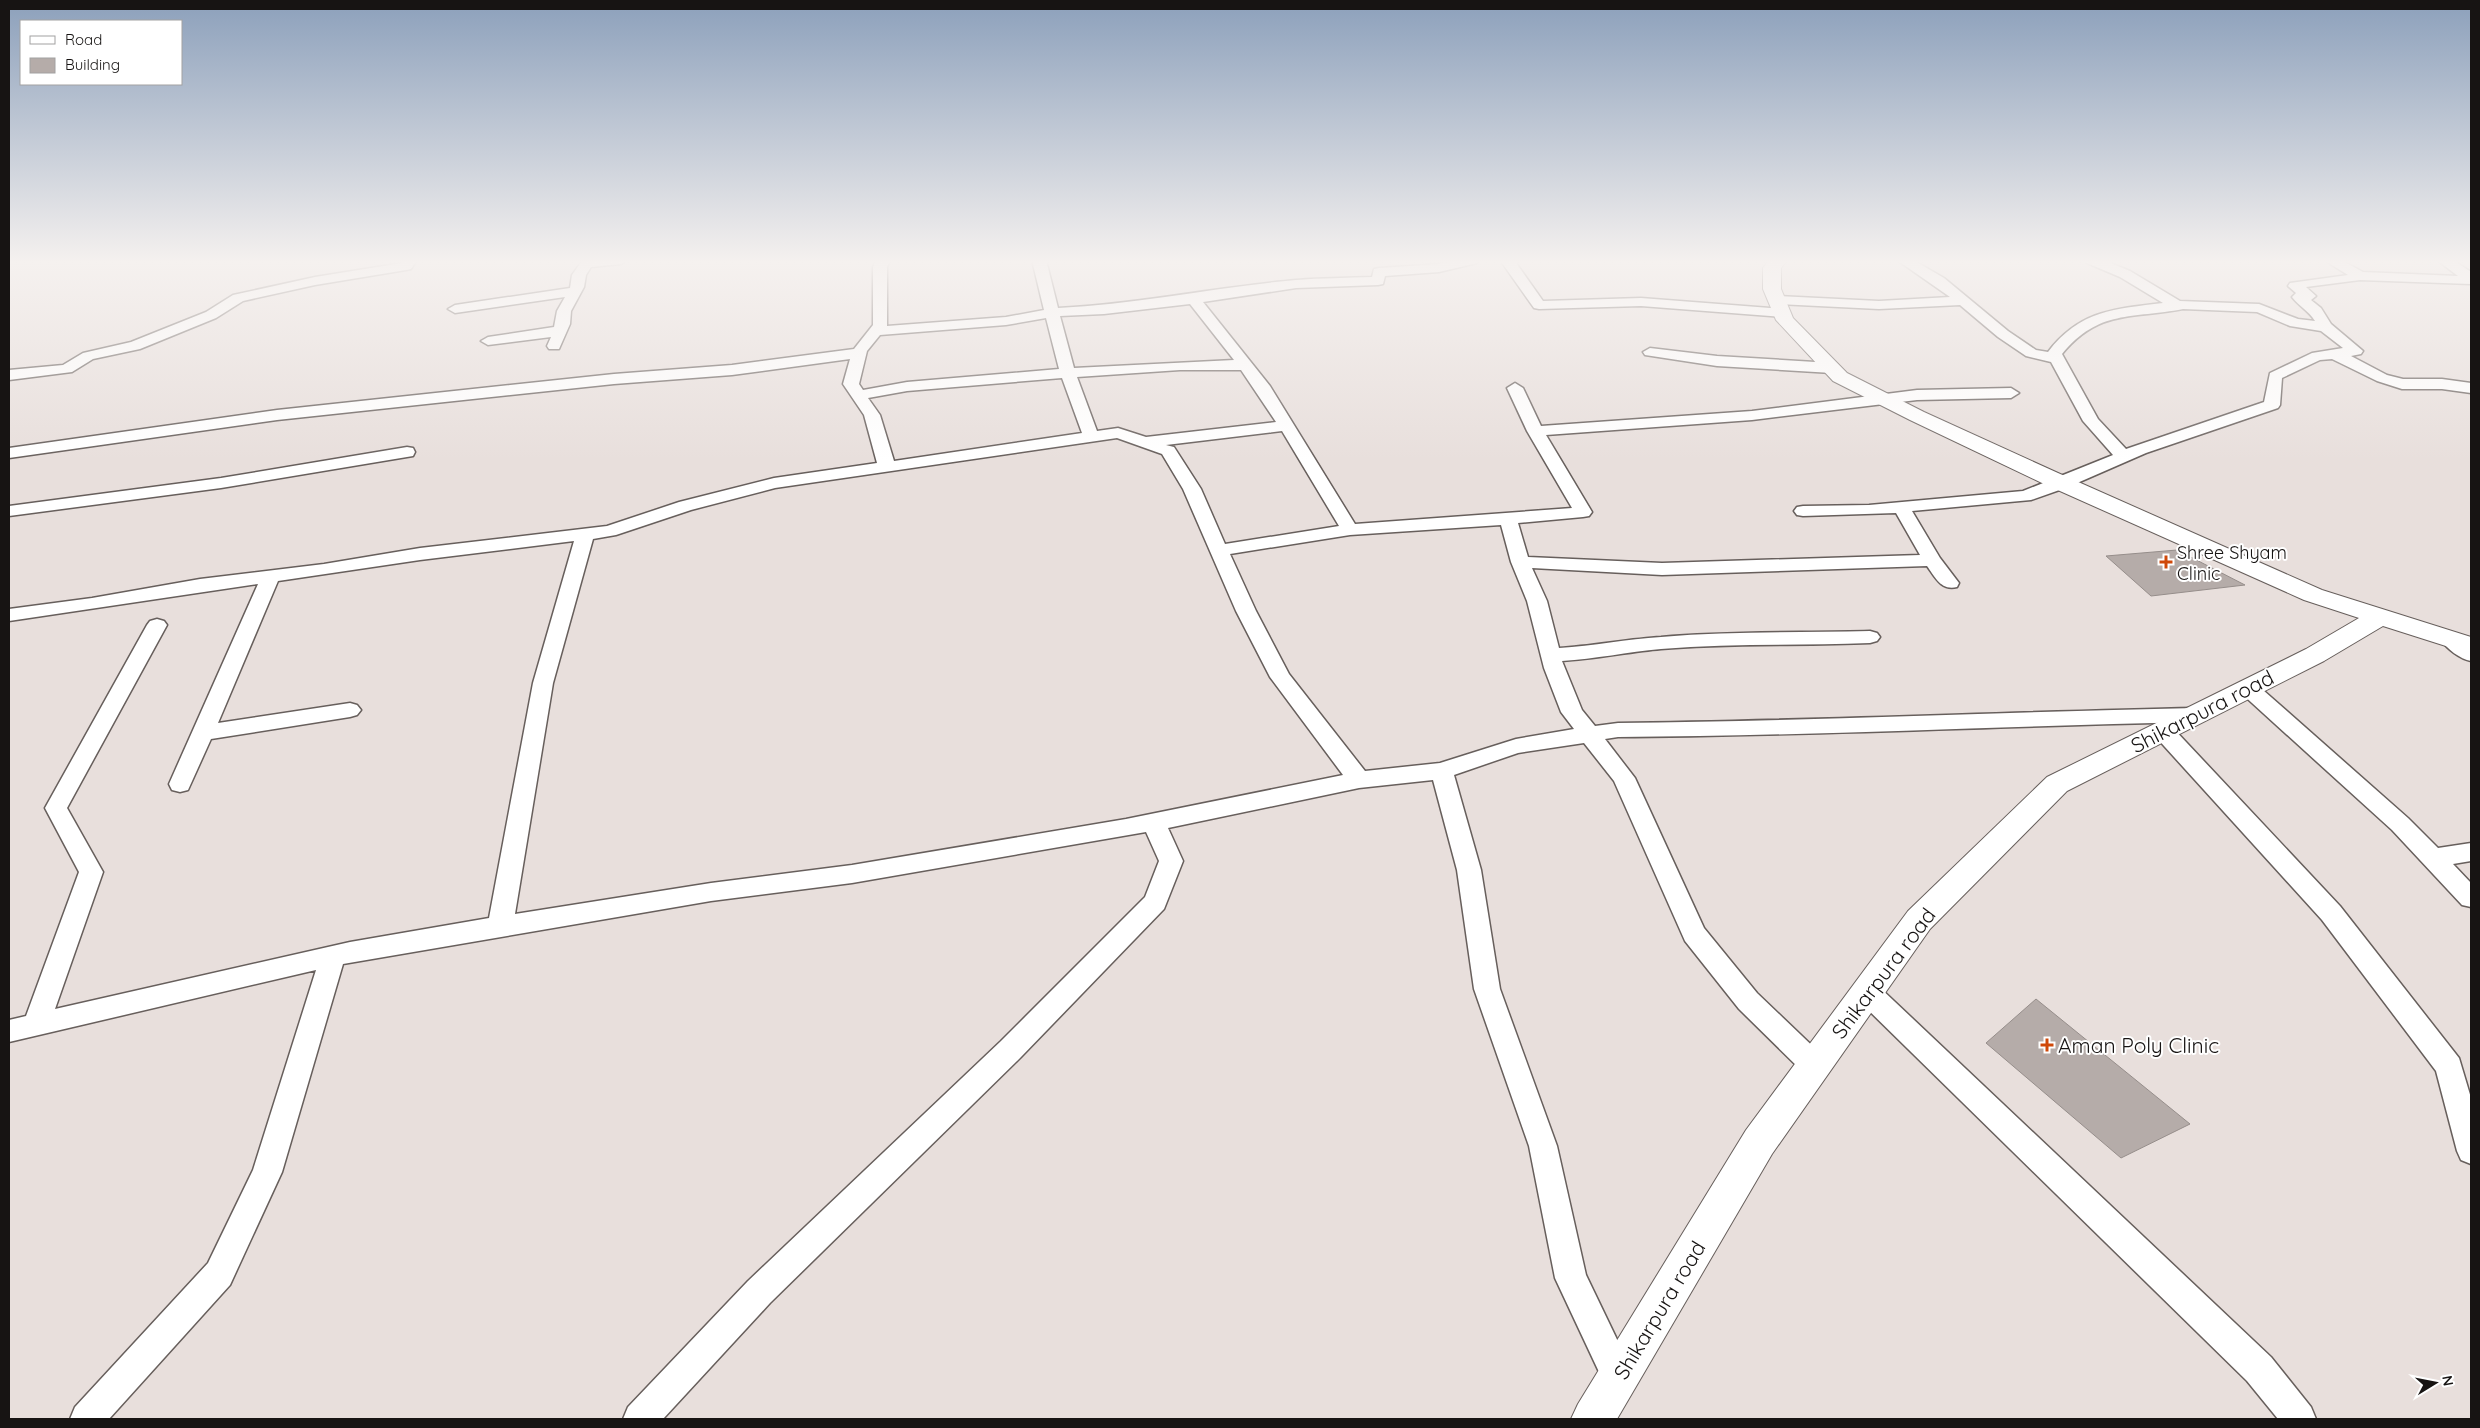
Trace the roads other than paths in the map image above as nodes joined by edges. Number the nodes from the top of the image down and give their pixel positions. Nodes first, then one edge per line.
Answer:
1 (182, 327) edge
2 (561, 327) edge
3 (878, 327) edge
4 (932, 327) edge
5 (1057, 327) edge
6 (1216, 327) edge
7 (1792, 327) edge
8 (1994, 327) edge
9 (2082, 327) edge
10 (2326, 327) edge
11 (560, 331) junction
12 (875, 331) junction
13 (488, 341) dead end
14 (554, 346) dead end
15 (1650, 352) dead end
16 (860, 353) junction
17 (2336, 354) junction
18 (2056, 359) junction
19 (1245, 365) junction
20 (1832, 368) junction
21 (1068, 371) junction
22 (9, 375) edge
23 (1515, 388) dead end
24 (2471, 388) edge
25 (2011, 393) dead end
26 (1977, 394) junction
27 (859, 396) junction
28 (1884, 399) junction
29 (1990, 406) dead end
30 (1286, 426) junction
31 (1535, 431) junction
32 (1091, 437) junction
33 (1144, 442) junction
34 (407, 452) dead end
35 (9, 453) edge
36 (2123, 456) junction
37 (887, 466) junction
38 (2062, 483) junction
39 (1901, 507) junction
40 (9, 511) edge
41 (1803, 511) dead end
42 (1508, 519) junction
43 (1350, 530) junction
44 (585, 534) junction
45 (1219, 550) junction
46 (1932, 560) junction
47 (1520, 562) junction
48 (271, 576) junction
49 (1950, 583) dead end
50 (9, 614) edge
51 (2380, 617) junction
52 (157, 625) dead end
53 (1870, 637) dead end
54 (2461, 643) edge
55 (1551, 655) junction
56 (2471, 655) edge
57 (2248, 688) junction
58 (350, 710) dead end
59 (2195, 715) junction
60 (2163, 731) junction
61 (203, 733) junction
62 (1590, 734) junction
63 (1442, 771) junction
64 (1360, 780) junction
65 (180, 784) dead end
66 (1154, 823) junction
67 (2471, 852) edge
68 (2432, 858) junction
69 (2471, 898) edge
70 (500, 926) junction
71 (333, 956) junction
72 (1867, 992) junction
73 (36, 1024) junction
74 (9, 1031) edge
75 (1814, 1065) junction
76 (2471, 1151) edge
77 (1619, 1377) junction
78 (87, 1419) edge
79 (640, 1419) edge
80 (1593, 1419) edge
81 (2299, 1419) edge

1 - 22 street
2 - 11 street
3 - 12 street
4 - 12 street
5 - 21 street
6 - 19 street
7 - 20 street
8 - 18 street
9 - 18 street
10 - 17 street
11 - 13 street
11 - 14 street
12 - 16 street
15 - 20 street
16 - 27 street
16 - 35 street
17 - 24 street
17 - 36 street
18 - 36 street
19 - 21 street
19 - 30 street
20 - 28 street
21 - 27 street
21 - 32 street
23 - 31 street
25 - 26 street
26 - 28 street
26 - 29 street
27 - 37 street
28 - 31 street
28 - 38 street
30 - 33 street
30 - 43 street
31 - 42 street
32 - 33 street
32 - 37 street
33 - 45 street
34 - 40 street
36 - 38 street
37 - 44 street
38 - 39 street
38 - 51 street
39 - 41 street
39 - 46 street
42 - 43 street
42 - 47 street
43 - 45 street
44 - 48 street
44 - 70 street
45 - 64 street
46 - 47 street
46 - 49 street
47 - 55 street
48 - 50 street
48 - 61 street
51 - 54 street
51 - 57 street, Shikarpura road
52 - 73 street
53 - 55 street
54 - 56 street
55 - 62 street
57 - 59 street, Shikarpura road
57 - 68 street
58 - 61 street
59 - 60 street, Shikarpura road
59 - 62 street
60 - 72 street, Shikarpura road
60 - 76 street
61 - 65 street
62 - 63 street
62 - 75 street
63 - 64 street
63 - 77 street
64 - 66 street
66 - 70 street
66 - 79 street
67 - 68 street
68 - 69 street
70 - 71 street
71 - 73 street
71 - 78 street
72 - 75 street, Shikarpura road
72 - 81 street
73 - 74 street
75 - 77 street, Shikarpura road
77 - 80 street, Shikarpura road

